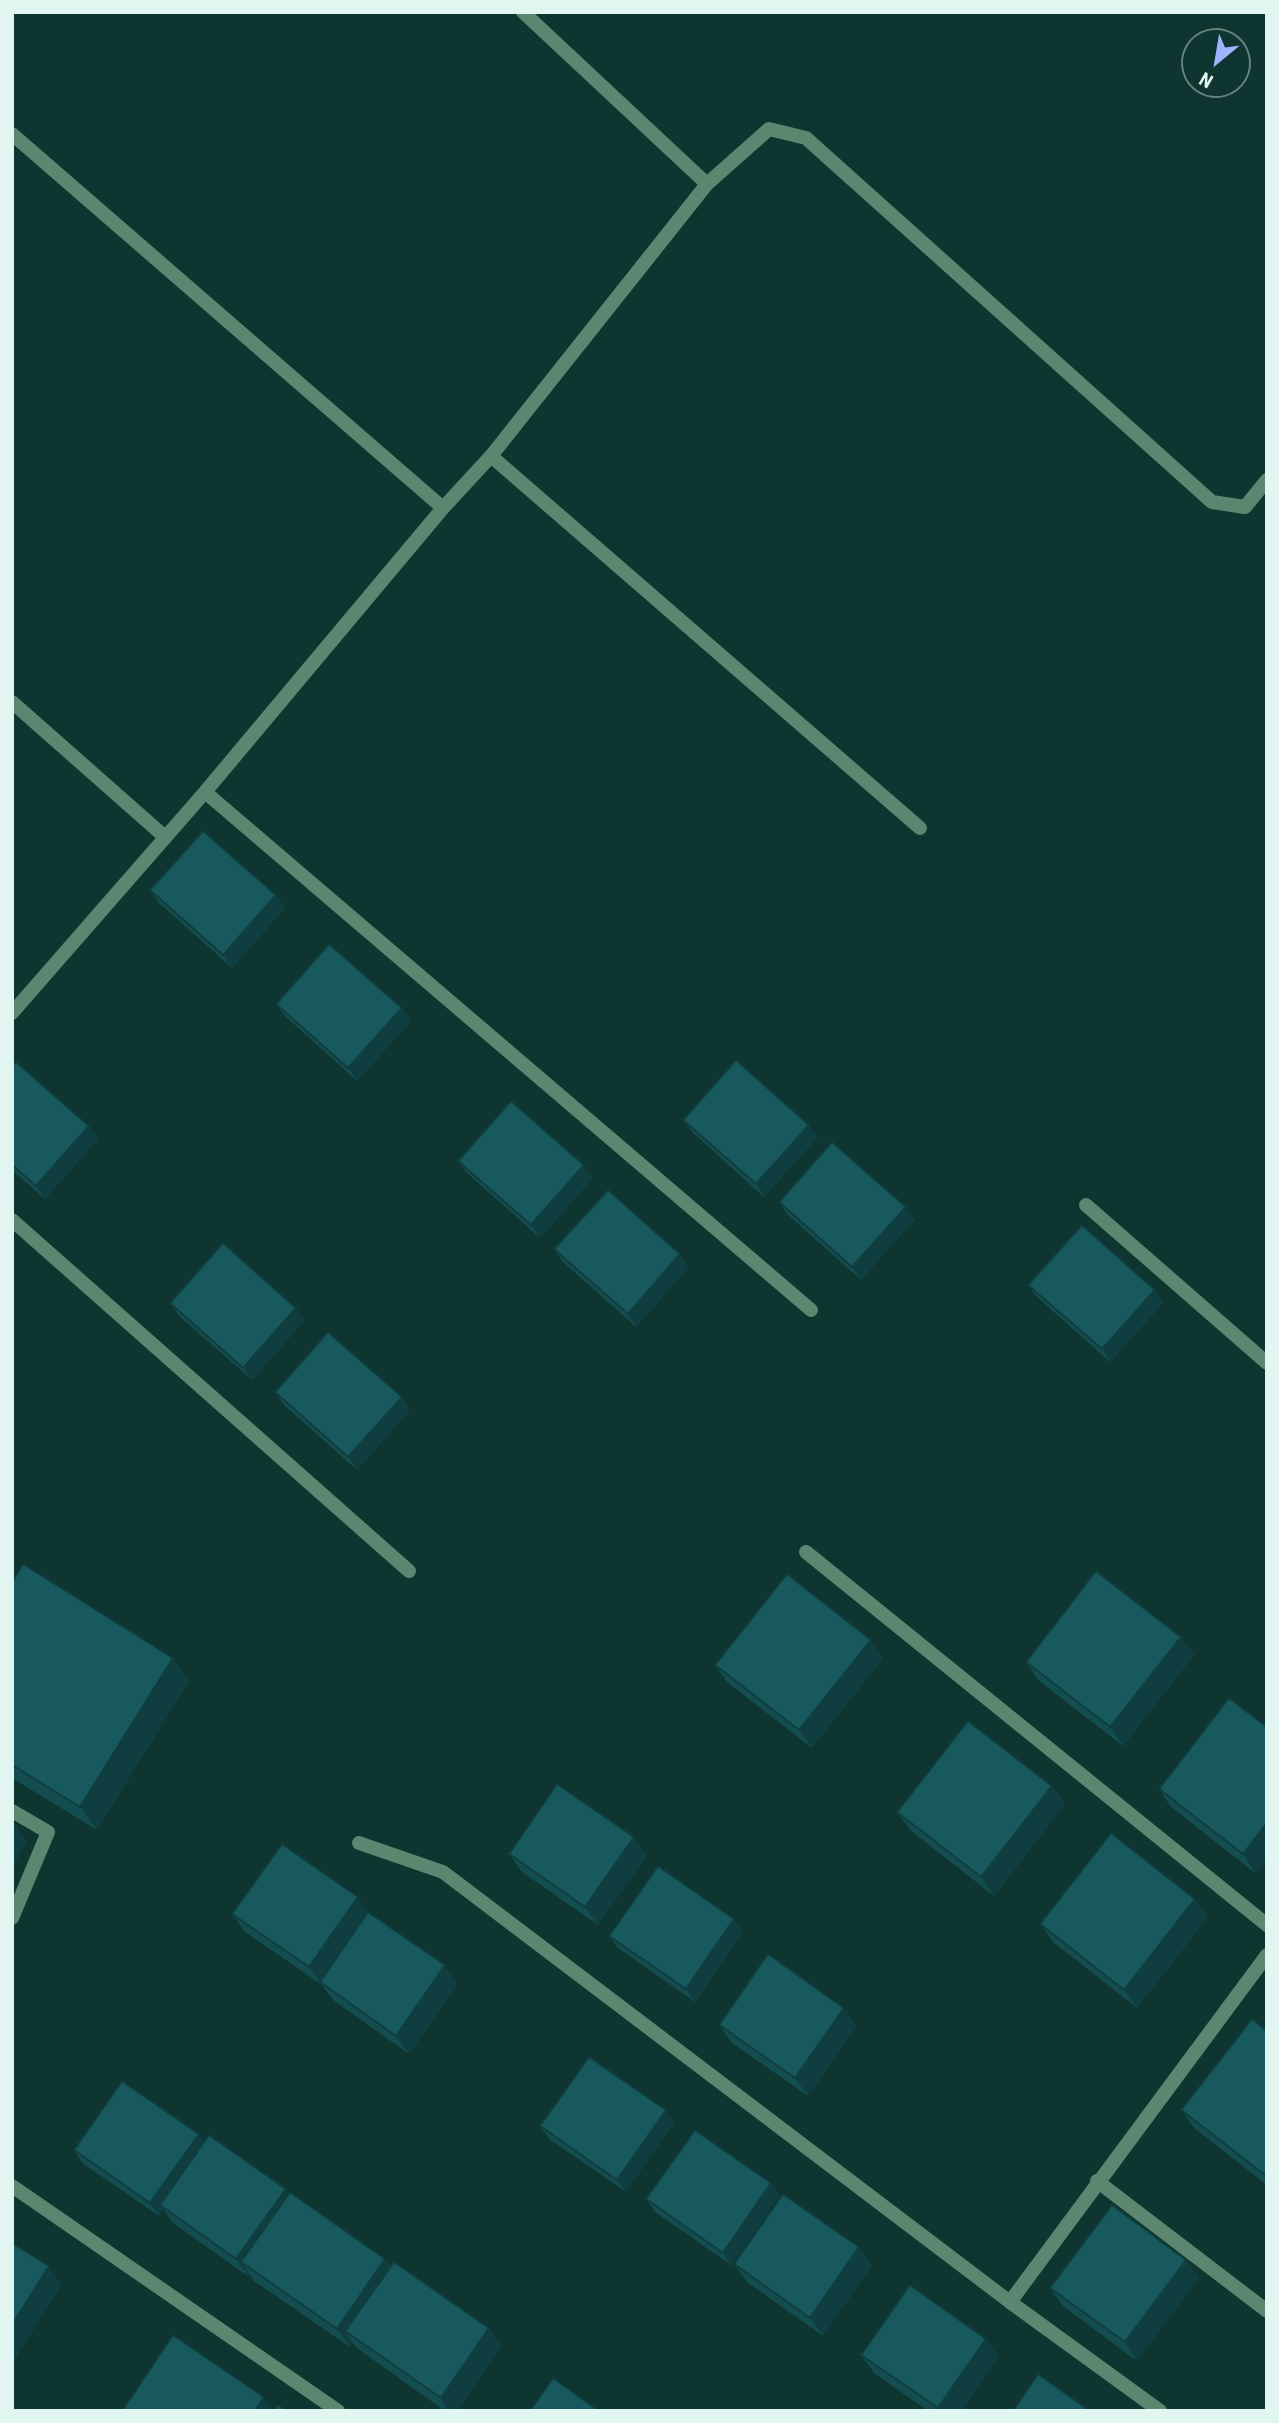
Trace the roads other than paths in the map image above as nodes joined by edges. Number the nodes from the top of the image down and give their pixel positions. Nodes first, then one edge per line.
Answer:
1 (523, 12) edge
2 (12, 134) edge
3 (707, 184) junction
4 (491, 456) junction
5 (1267, 480) edge
6 (443, 508) junction
7 (12, 702) edge
8 (205, 792) junction
9 (920, 828) dead end
10 (165, 837) junction
11 (12, 1013) edge
12 (1086, 1205) dead end
13 (12, 1220) edge
14 (811, 1310) dead end
15 (1267, 1363) edge
16 (806, 1552) dead end
17 (409, 1571) dead end
18 (12, 1811) edge
19 (359, 1843) dead end
20 (12, 1918) edge
21 (1267, 1925) edge
22 (1267, 1955) edge
23 (1097, 2181) junction
24 (12, 2186) edge
25 (1010, 2302) junction
26 (1267, 2311) edge
27 (338, 2411) edge
28 (1160, 2411) edge

1 - 3 street
2 - 6 street
3 - 4 street
3 - 5 street
4 - 6 street
4 - 9 street
6 - 8 street
7 - 10 street
8 - 10 street
8 - 14 street
10 - 11 street
12 - 15 street
13 - 17 street
16 - 21 street
18 - 20 street
19 - 25 street
22 - 23 street
23 - 25 street
23 - 26 street
24 - 27 street
25 - 28 street

